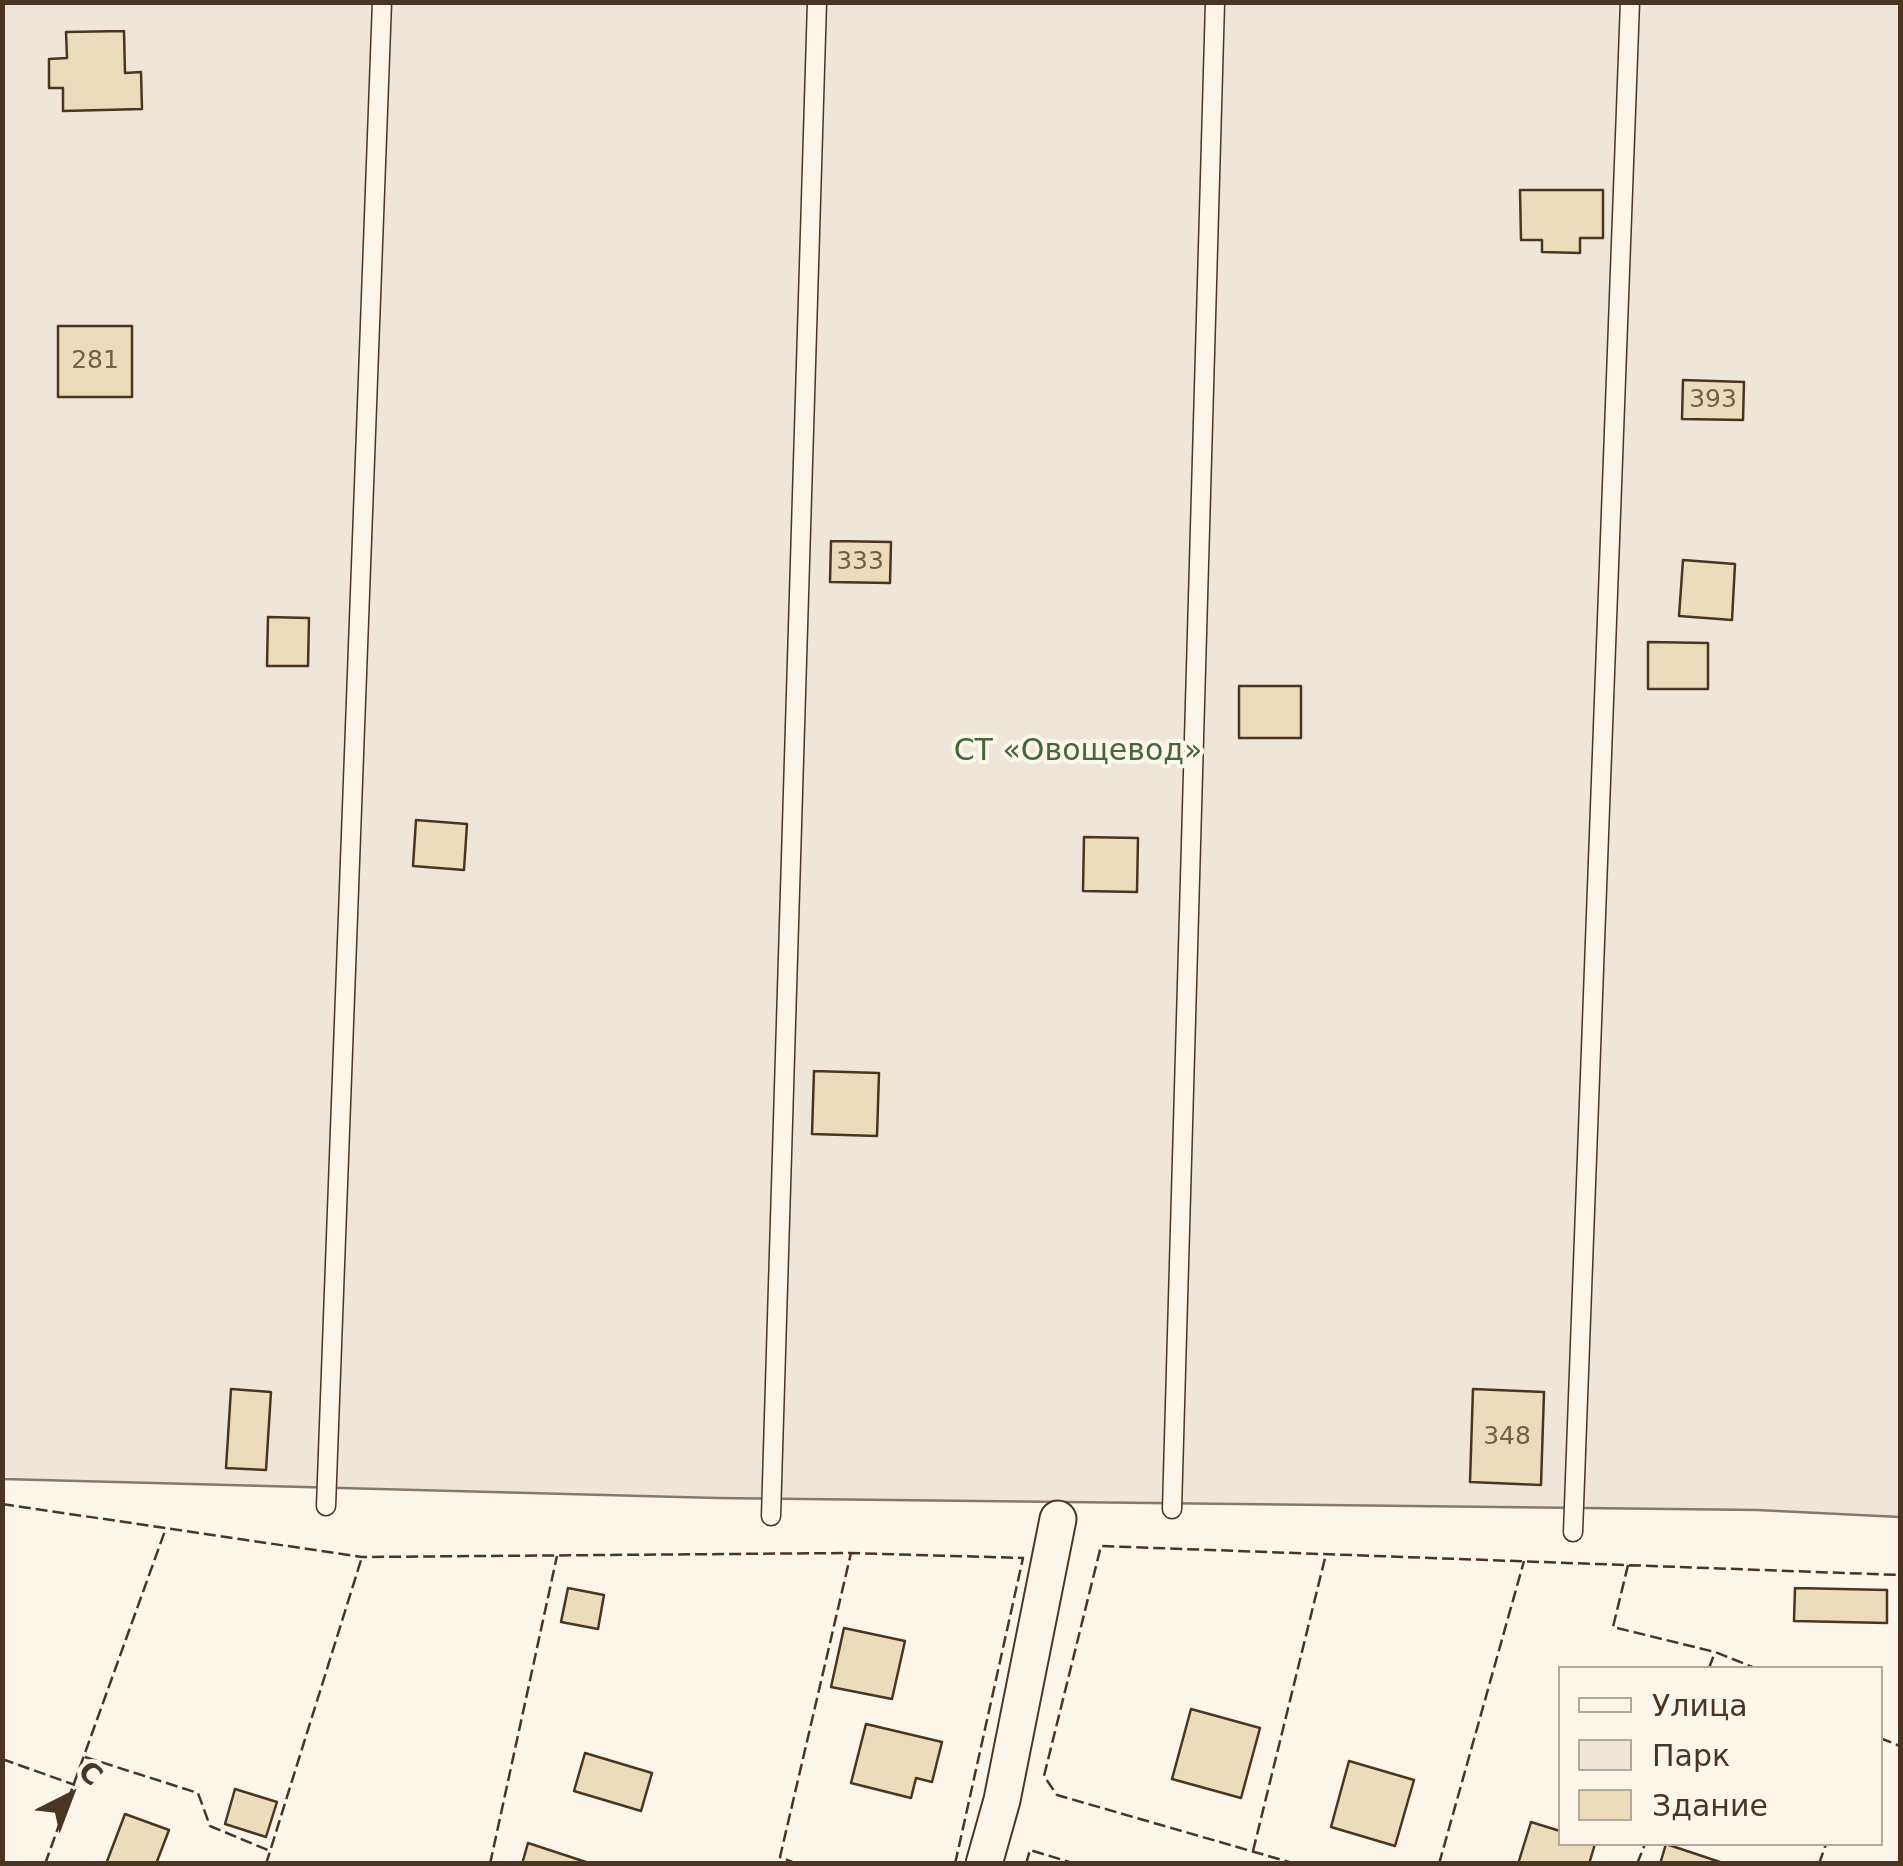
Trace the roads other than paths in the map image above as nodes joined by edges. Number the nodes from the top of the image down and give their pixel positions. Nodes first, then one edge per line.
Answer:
1 (382, 2) edge
2 (817, 2) edge
3 (1215, 2) edge
4 (1630, 2) edge
5 (326, 1506) dead end
6 (1172, 1509) dead end
7 (771, 1516) dead end
8 (1058, 1518) dead end
9 (1573, 1532) dead end
10 (984, 1864) edge

1 - 5 lane
2 - 7 lane
3 - 6 lane
4 - 9 lane
8 - 10 street

